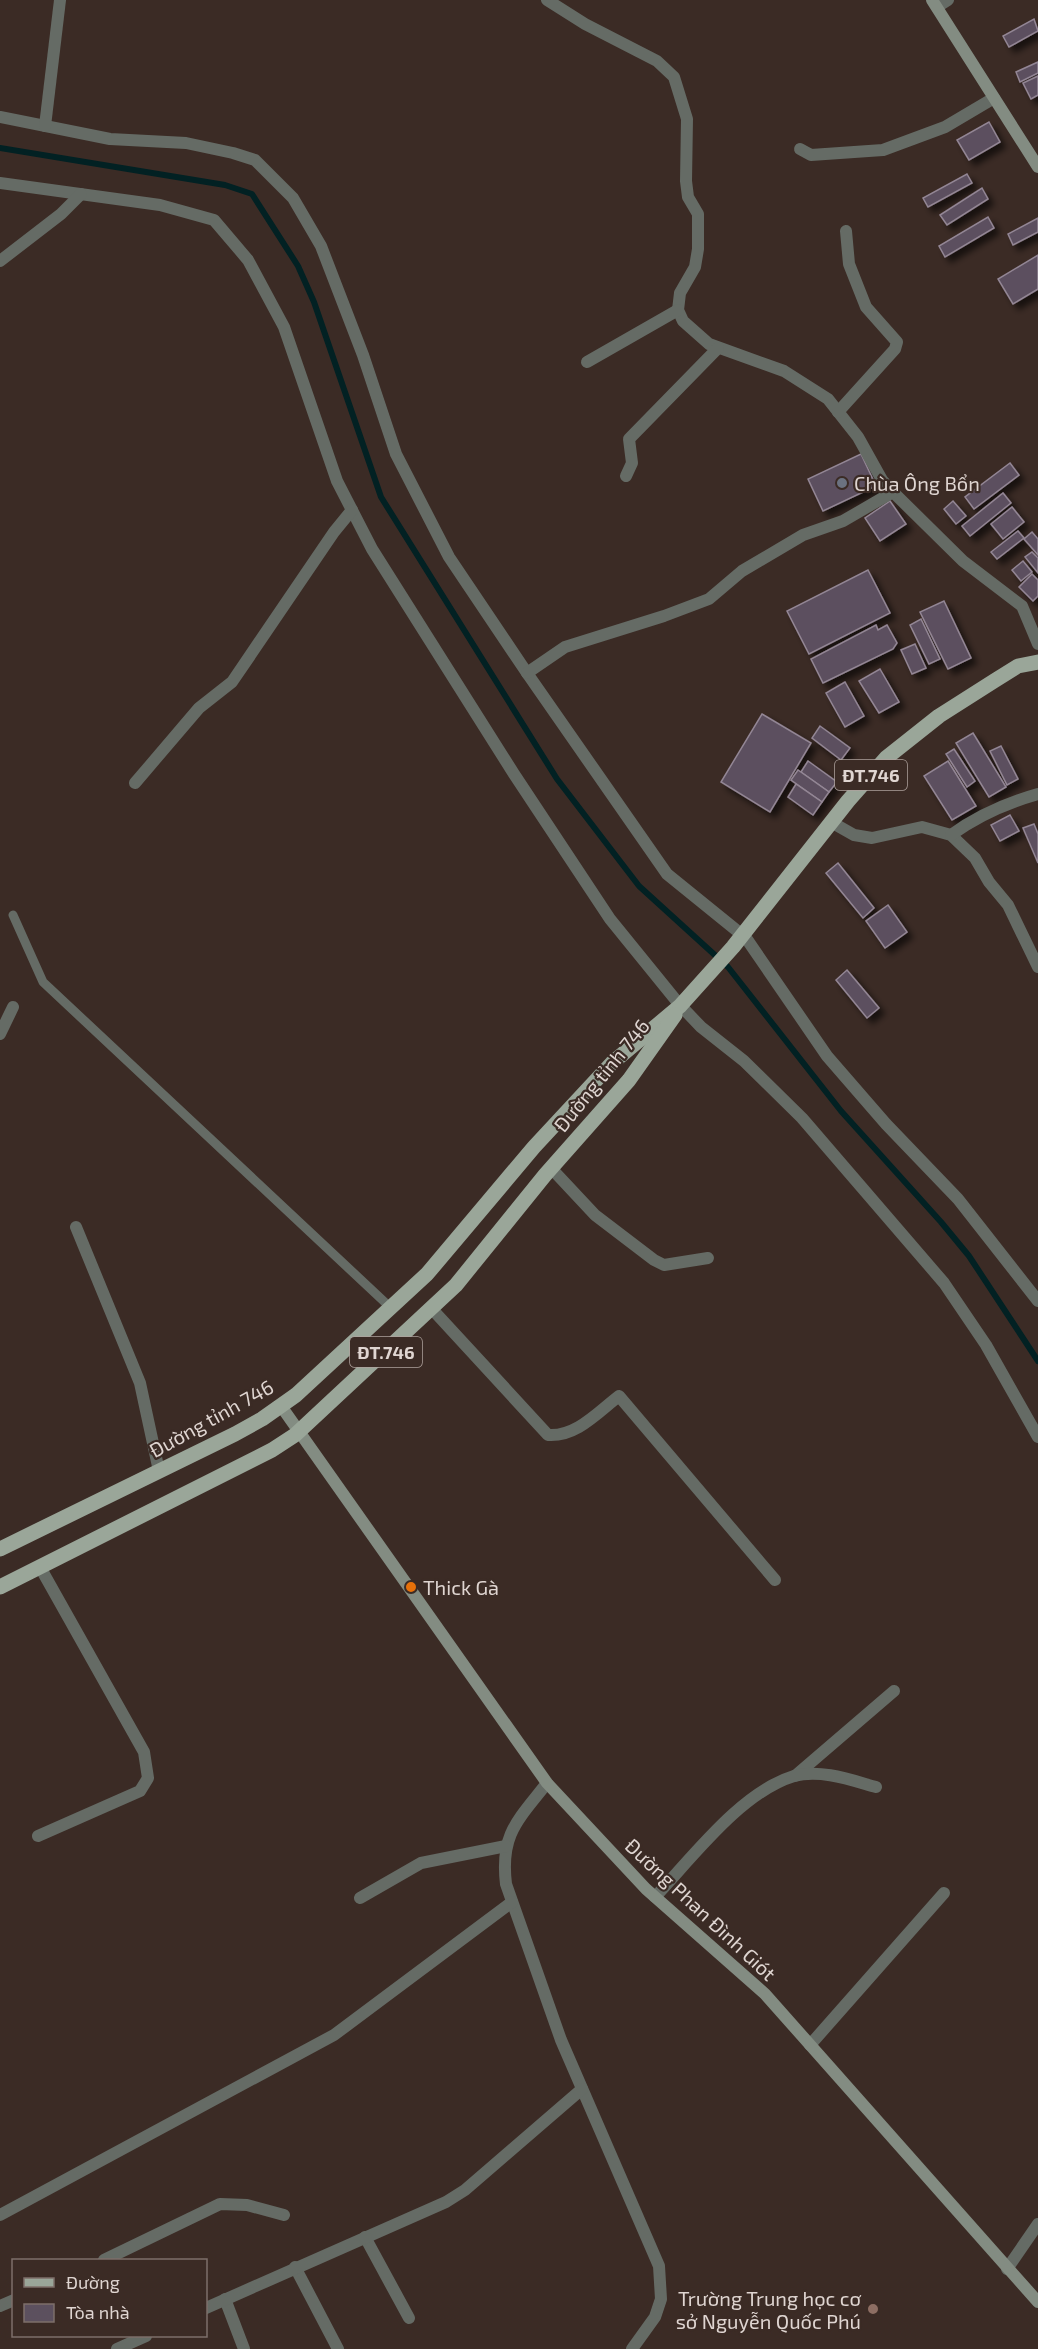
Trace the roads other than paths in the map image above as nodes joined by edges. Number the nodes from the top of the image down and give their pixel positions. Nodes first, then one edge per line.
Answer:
1 (60, 0) edge
2 (547, 0) edge
3 (939, 2) edge
4 (994, 98) junction
5 (0, 117) edge
6 (45, 126) junction
7 (800, 149) dead end
8 (1038, 167) edge
9 (0, 183) edge
10 (81, 194) junction
11 (846, 231) dead end
12 (0, 261) edge
13 (678, 310) junction
14 (718, 348) junction
15 (587, 362) dead end
16 (838, 412) junction
17 (626, 476) dead end
18 (893, 492) junction
19 (352, 510) junction
20 (1038, 644) edge
21 (1038, 662) edge
22 (527, 673) junction
23 (135, 783) dead end
24 (1038, 794) edge
25 (831, 822) junction
26 (951, 835) junction
27 (13, 915) dead end
28 (744, 935) junction
29 (1038, 968) edge
30 (680, 1006) junction
31 (13, 1007) dead end
32 (0, 1034) edge
33 (551, 1168) junction
34 (76, 1227) dead end
35 (708, 1258) dead end
36 (1038, 1301) edge
37 (391, 1308) junction
38 (432, 1309) junction
39 (280, 1406) junction
40 (299, 1431) junction
41 (1038, 1437) edge
42 (159, 1471) junction
43 (0, 1549) edge
44 (40, 1567) junction
45 (775, 1580) dead end
46 (0, 1587) edge
47 (894, 1691) dead end
48 (795, 1776) junction
49 (548, 1783) junction
50 (876, 1787) dead end
51 (38, 1836) dead end
52 (506, 1846) junction
53 (944, 1893) dead end
54 (360, 1898) dead end
55 (655, 1898) junction
56 (512, 1902) junction
57 (810, 2045) junction
58 (582, 2089) junction
59 (0, 2215) edge
60 (284, 2215) dead end
61 (1038, 2224) edge
62 (365, 2237) junction
63 (106, 2259) edge
64 (295, 2266) junction
65 (1007, 2269) junction
66 (225, 2299) junction
67 (1038, 2302) edge
68 (207, 2308) edge
69 (409, 2318) dead end
70 (144, 2337) edge
71 (117, 2349) edge
72 (244, 2349) edge
73 (338, 2349) edge
74 (632, 2349) edge

1 - 6 street
2 - 13 street
3 - 4 street
4 - 7 street
4 - 8 street
5 - 6 street
6 - 22 street
9 - 10 street
10 - 12 street
10 - 19 street
11 - 16 street
13 - 14 street
13 - 15 street
14 - 16 street
14 - 17 street
16 - 18 street
18 - 20 street
18 - 22 street
19 - 23 street
19 - 30 street
21 - 25 main road, ĐT.746
22 - 28 street
24 - 26 street
25 - 26 street
25 - 28 main road, ĐT.746
26 - 29 street
27 - 37 lane
28 - 30 main road, ĐT.746
28 - 36 street
30 - 33 main road, Đường tỉnh 746 / ĐT.746
30 - 37 main road, Đường tỉnh 746 / ĐT.746
30 - 41 street
31 - 32 street
33 - 35 street
33 - 38 main road, Đường tỉnh 746 / ĐT.746
34 - 42 street
37 - 39 main road, Đường tỉnh 746 / ĐT.746
38 - 40 main road, Đường tỉnh 746 / ĐT.746
38 - 45 street
39 - 40 street, Đường Phan Đình Giót
39 - 42 main road, Đường tỉnh 746 / ĐT.746
40 - 44 main road, Đường tỉnh 746 / ĐT.746
40 - 49 street, Đường Phan Đình Giót
42 - 43 main road, Đường tỉnh 746 / ĐT.746
44 - 46 main road, Đường tỉnh 746 / ĐT.746
44 - 51 street
47 - 48 street
48 - 50 street
48 - 55 street
49 - 52 street
49 - 55 street, Đường Phan Đình Giót
52 - 54 street
52 - 56 street
53 - 57 street
55 - 57 street, Đường Phan Đình Giót
56 - 58 street
56 - 59 street
57 - 65 street, Đường Phan Đình Giót
58 - 62 street
58 - 74 street
60 - 63 street
61 - 65 street
62 - 64 street
62 - 69 street
64 - 66 street
64 - 73 street
65 - 67 street, Đường Phan Đình Giót
66 - 68 street
66 - 72 street
70 - 71 street

